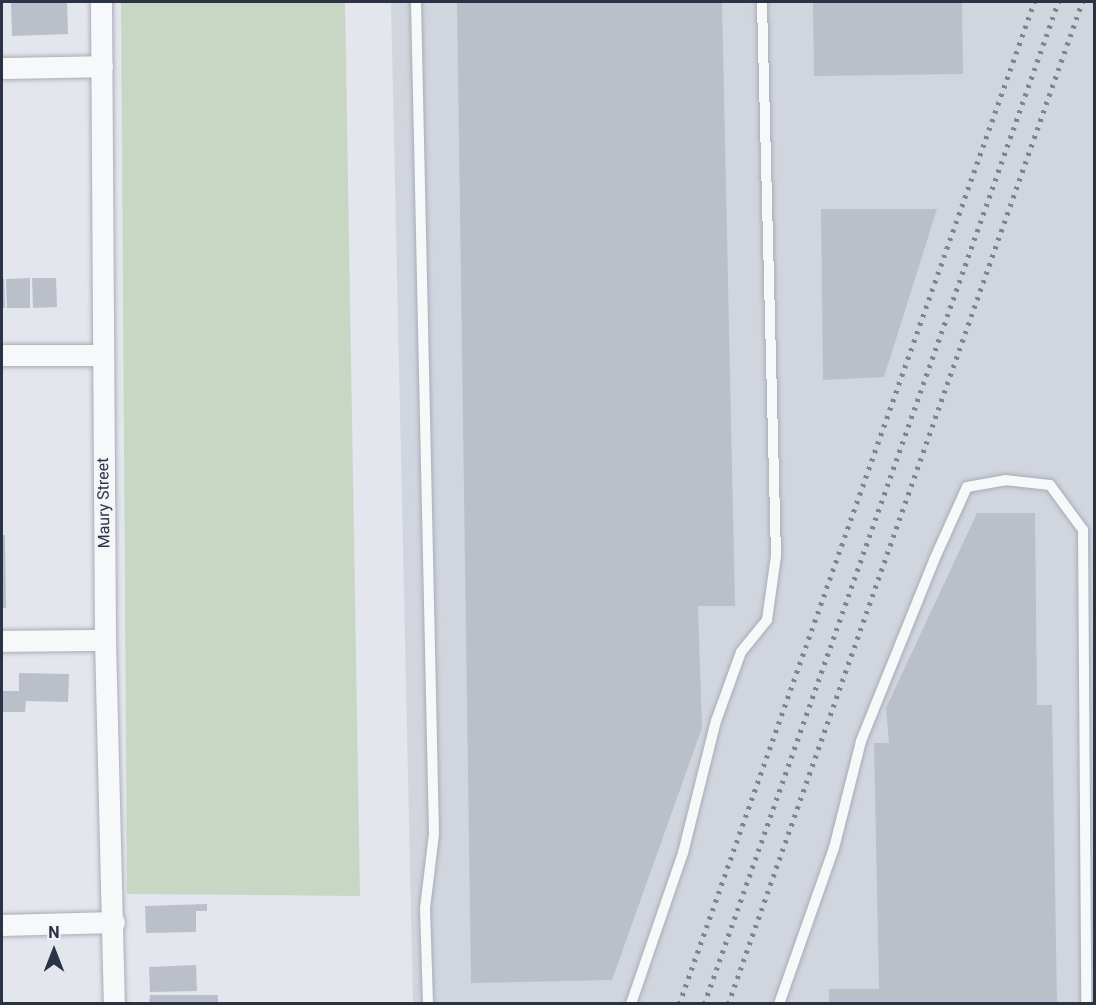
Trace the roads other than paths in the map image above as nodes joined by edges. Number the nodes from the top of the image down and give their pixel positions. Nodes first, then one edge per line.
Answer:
1 (101, 2) edge
2 (416, 2) edge
3 (762, 2) edge
4 (102, 66) junction
5 (2, 68) edge
6 (102, 355) junction
7 (2, 356) edge
8 (105, 640) junction
9 (2, 641) edge
10 (114, 922) junction
11 (2, 925) edge
12 (114, 1004) edge
13 (428, 1004) edge
14 (631, 1004) edge
15 (779, 1004) edge
16 (1086, 1004) edge

1 - 4 street, Maury Street
2 - 13 lane
3 - 14 lane
4 - 5 street
4 - 6 street, Maury Street
6 - 7 street
6 - 8 street, Maury Street
8 - 9 street
8 - 10 street, Maury Street
10 - 11 street
10 - 12 street, Maury Street
15 - 16 lane

